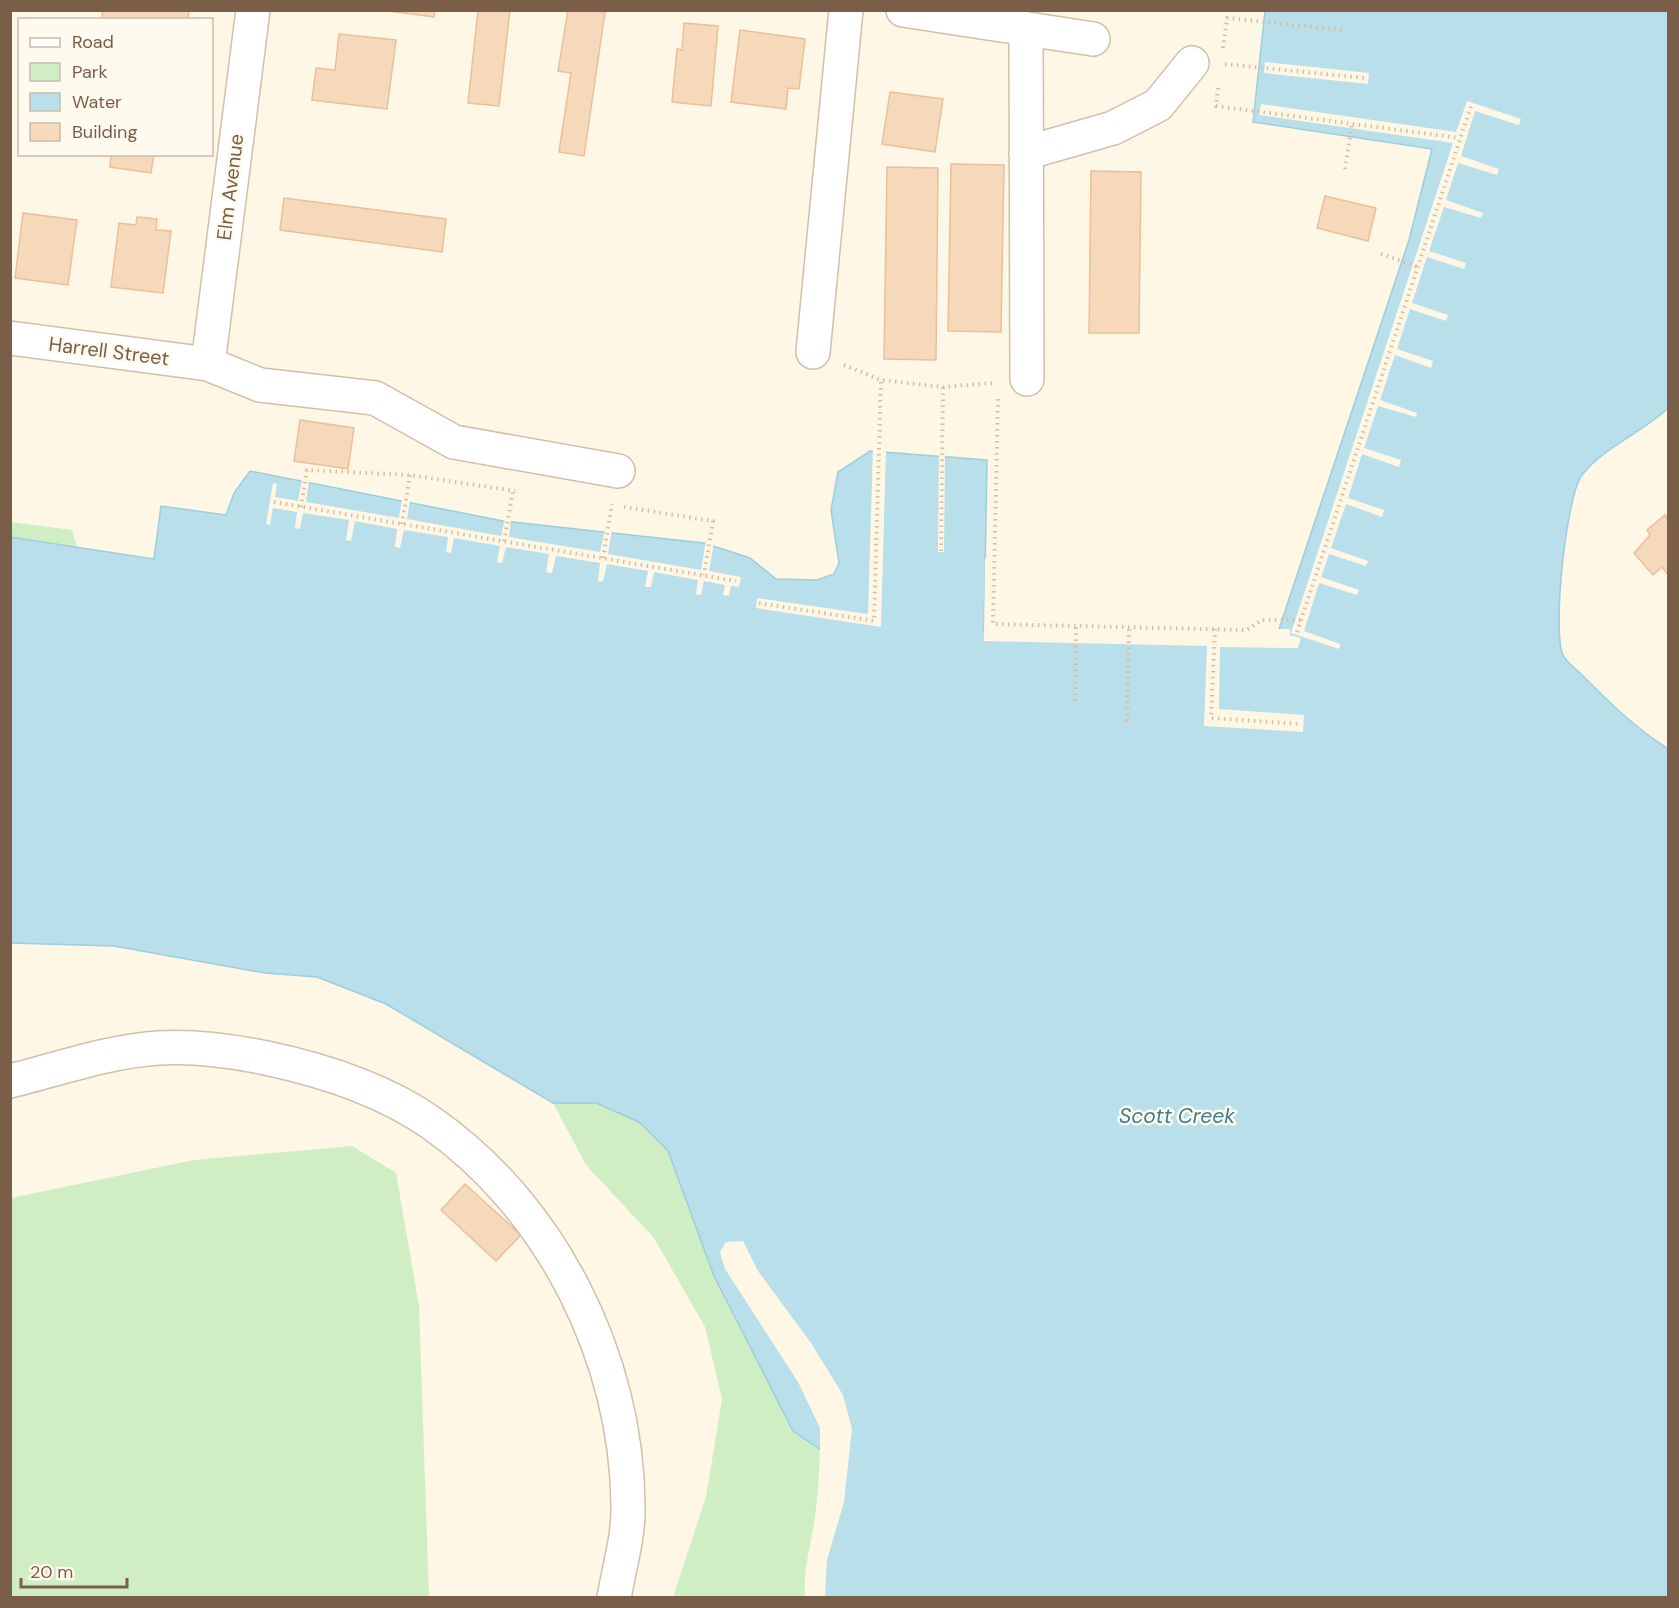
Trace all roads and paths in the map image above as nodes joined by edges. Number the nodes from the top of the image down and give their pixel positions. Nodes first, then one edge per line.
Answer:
1 (253, 10) edge
2 (846, 10) edge
3 (903, 10) edge
4 (1254, 21) dead end
5 (1026, 29) junction
6 (1345, 30) dead end
7 (1094, 39) dead end
8 (1192, 63) dead end
9 (1252, 67) dead end
10 (1365, 78) dead end
11 (1471, 106) dead end
12 (1249, 111) dead end
13 (1352, 123) junction
14 (1460, 138) junction
15 (1026, 153) junction
16 (1345, 169) dead end
17 (1380, 254) dead end
18 (1418, 267) junction
19 (10, 338) edge
20 (813, 352) joint
21 (208, 364) junction
22 (881, 380) junction
23 (1026, 380) dead end
24 (943, 387) junction
25 (618, 471) dead end
26 (410, 475) junction
27 (513, 491) junction
28 (524, 492) dead end
29 (274, 502) dead end
30 (601, 504) dead end
31 (301, 507) junction
32 (610, 516) dead end
33 (402, 524) junction
34 (504, 542) junction
35 (941, 551) dead end
36 (603, 558) junction
37 (704, 576) junction
38 (736, 581) dead end
39 (759, 603) dead end
40 (1301, 620) junction
41 (1076, 627) junction
42 (1129, 628) junction
43 (1215, 629) junction
44 (1297, 632) dead end
45 (1075, 701) dead end
46 (1127, 722) dead end
47 (1299, 724) dead end
48 (10, 1081) edge
49 (614, 1598) edge

1 - 21 street, Elm Avenue
2 - 20 street
3 - 5 street
4 - 6 path
5 - 7 street
5 - 15 street
8 - 15 street
9 - 10 path
11 - 14 path
12 - 13 path
13 - 14 path
13 - 16 path
14 - 18 path
15 - 23 street
17 - 18 path
18 - 40 path
19 - 21 street, Harrell Street
20 - 22 path
21 - 25 street, Harrell Street
22 - 24 path
22 - 39 path
24 - 35 path
24 - 41 path
26 - 27 path
26 - 31 path
26 - 33 path
27 - 28 path
27 - 34 path
29 - 31 path
30 - 37 path
31 - 33 path
32 - 36 path
33 - 34 path
34 - 36 path
36 - 37 path
37 - 38 path
40 - 43 path
40 - 44 path
41 - 42 path
41 - 45 path
42 - 43 path
42 - 46 path
43 - 47 path
48 - 49 street

